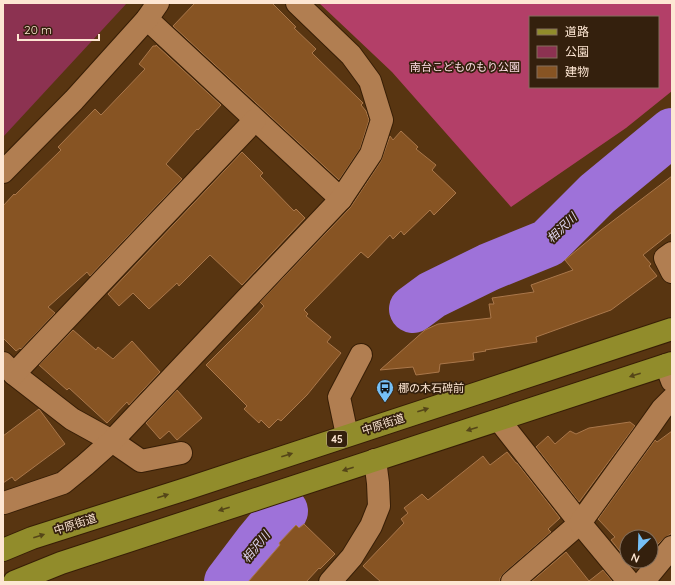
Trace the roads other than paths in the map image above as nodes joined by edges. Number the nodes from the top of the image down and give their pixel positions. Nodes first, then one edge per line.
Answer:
1 (298, 3) edge
2 (152, 11) edge
3 (255, 120) junction
4 (3, 172) edge
5 (341, 199) junction
6 (672, 253) edge
7 (672, 272) edge
8 (672, 329) edge
9 (361, 355) dead end
10 (9, 369) edge
11 (670, 370) edge
12 (672, 399) edge
13 (498, 420) junction
14 (347, 435) junction
15 (112, 441) junction
16 (181, 453) dead end
17 (375, 460) junction
18 (4, 503) dead end
19 (580, 523) junction
20 (672, 547) edge
21 (3, 550) edge
22 (14, 582) edge
23 (330, 582) edge
24 (512, 582) edge
25 (629, 582) edge
26 (643, 582) edge

1 - 5 street
2 - 3 street
2 - 4 street
3 - 5 street
3 - 10 street
5 - 15 street
6 - 7 street
14 -> 8 main road, 中原街道 / 45
9 - 14 street
10 - 15 street
11 -> 13 main road
12 - 19 street
13 -> 17 main road
13 - 19 street
21 -> 14 main road, 中原街道 / 45
15 - 16 street
15 - 18 street
17 -> 22 main road
17 - 23 street
19 - 24 street
19 - 25 street
20 - 26 street

